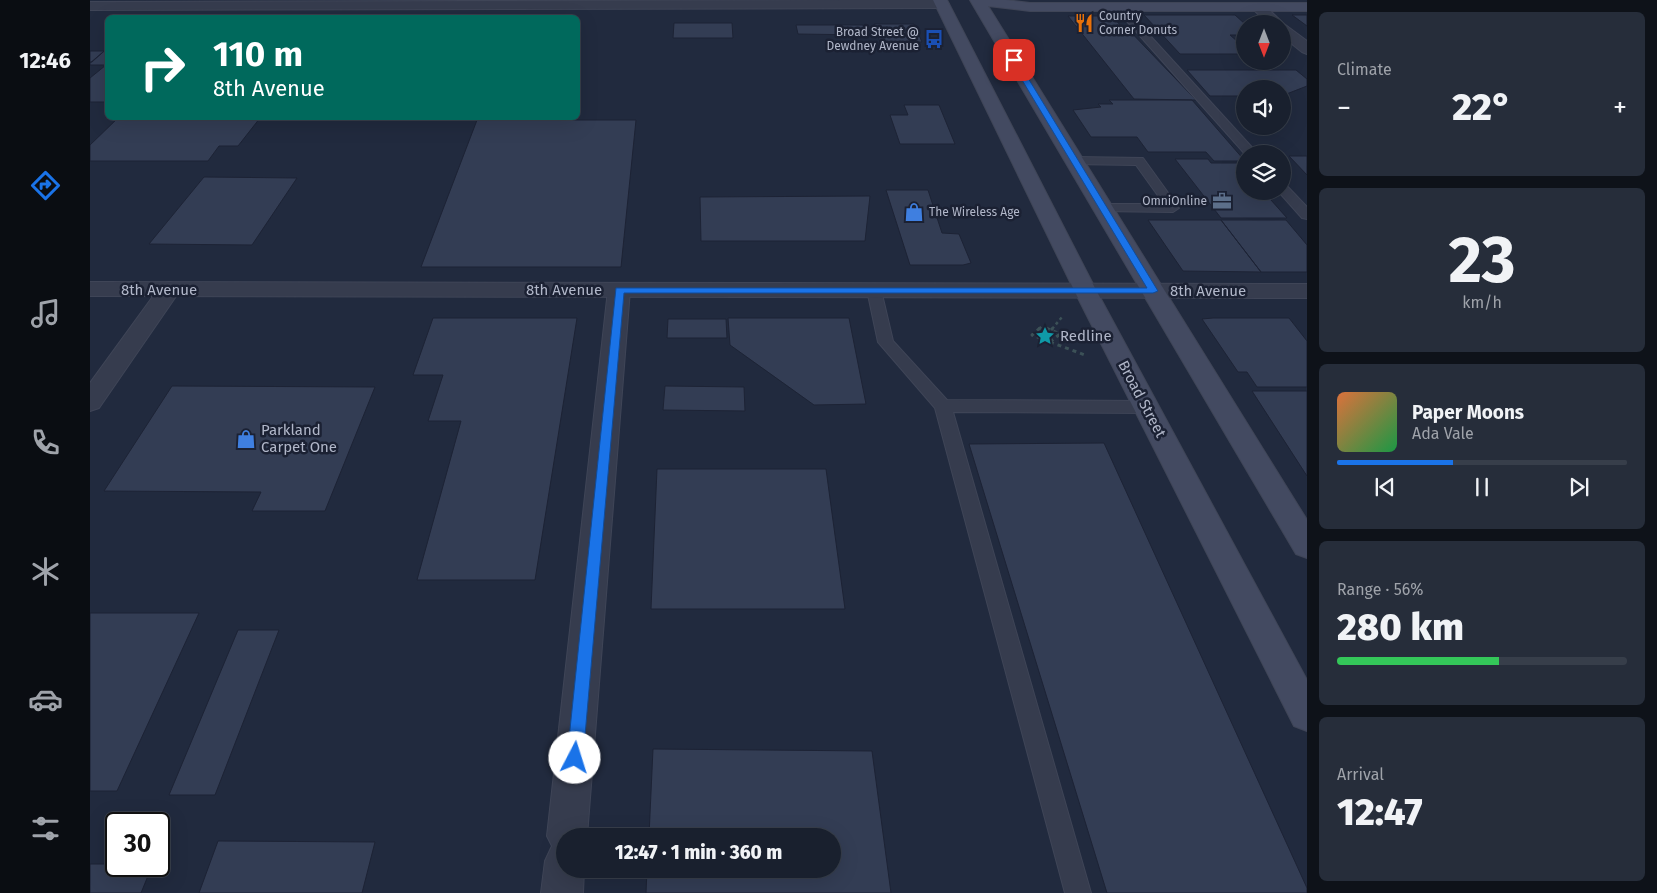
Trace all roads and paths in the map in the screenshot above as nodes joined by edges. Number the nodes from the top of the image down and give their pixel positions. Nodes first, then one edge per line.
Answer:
1 (981, 0) edge
2 (941, 2) edge
3 (90, 6) edge
4 (1119, 7) junction
5 (1258, 7) junction
6 (1307, 7) edge
7 (1267, 15) edge
8 (1291, 36) edge
9 (1307, 49) edge
10 (1244, 145) edge
11 (1075, 161) junction
12 (1291, 197) edge
13 (1103, 208) junction
14 (1307, 214) edge
15 (90, 290) edge
16 (170, 290) junction
17 (619, 290) junction
18 (874, 290) junction
19 (1085, 290) junction
20 (1153, 291) junction
21 (1307, 291) edge
22 (1049, 343) joint
23 (90, 402) edge
24 (943, 406) junction
25 (1146, 407) junction
26 (1307, 546) edge
27 (1307, 715) edge
28 (568, 828) edge
29 (563, 878) edge
30 (562, 893) edge
31 (1078, 893) edge

1 - 2 main road
1 - 4 main road
1 - 11 main road
2 - 3 street
2 - 19 main road, Broad Street
4 - 5 main road
4 - 10 lane
5 - 6 main road
5 - 7 street
8 - 9 street
11 - 13 main road
11 - 13 lane
12 - 14 lane
13 - 20 main road
15 - 16 street, 8th Avenue
16 - 17 street, 8th Avenue
16 - 23 street
17 - 18 street, 8th Avenue
17 - 28 street
18 - 19 street, 8th Avenue
18 - 24 lane
19 - 20 street, 8th Avenue
19 - 25 main road, Broad Street
20 - 21 street, 8th Avenue
20 - 26 main road
22 - 22 path
24 - 25 lane
24 - 31 lane
25 - 27 main road, Broad Street
29 - 30 street

